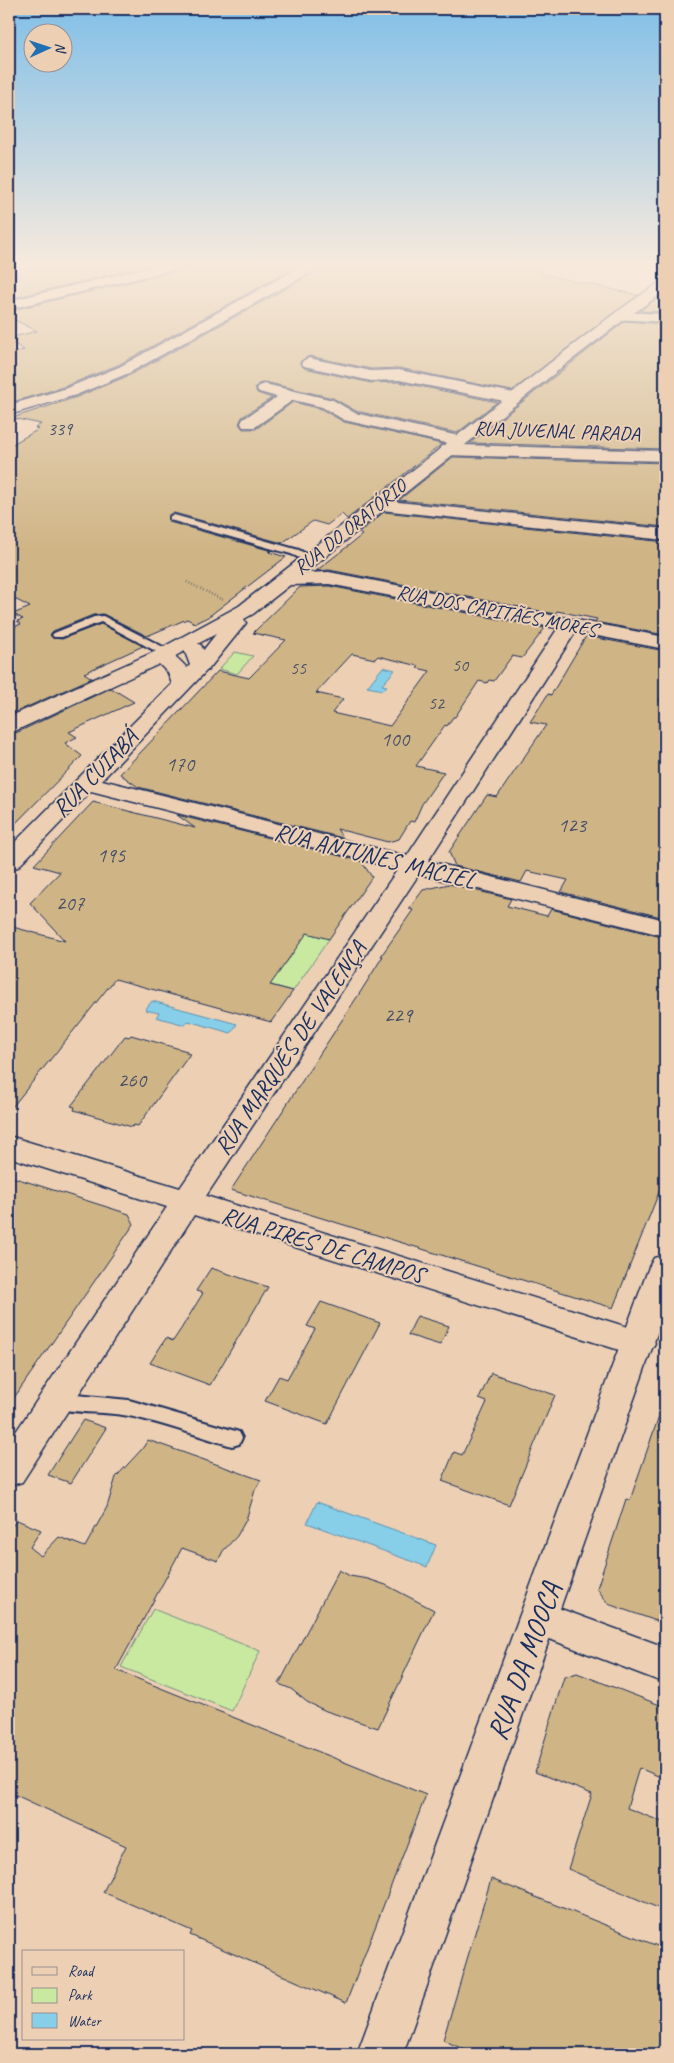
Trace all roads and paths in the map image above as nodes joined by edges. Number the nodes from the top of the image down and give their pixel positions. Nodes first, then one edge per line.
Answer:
1 (145, 358) edge
2 (565, 358) edge
3 (309, 364) dead end
4 (266, 389) dead end
5 (290, 395) junction
6 (514, 398) junction
7 (9, 410) edge
8 (249, 423) dead end
9 (453, 445) junction
10 (665, 456) edge
11 (378, 505) junction
12 (174, 518) dead end
13 (665, 535) edge
14 (310, 559) junction
15 (329, 578) junction
16 (286, 579) junction
17 (187, 582) dead end
18 (251, 607) junction
19 (570, 625) junction
20 (58, 635) dead end
21 (186, 644) junction
22 (665, 644) edge
23 (164, 655) junction
24 (201, 666) junction
25 (182, 683) junction
26 (9, 725) edge
27 (85, 784) junction
28 (9, 862) edge
29 (413, 865) junction
30 (665, 928) edge
31 (9, 1146) edge
32 (186, 1203) junction
33 (665, 1267) edge
34 (638, 1343) junction
35 (55, 1401) junction
36 (232, 1438) dead end
37 (9, 1471) edge
38 (539, 1618) junction
39 (665, 1665) edge
40 (380, 2054) edge

1 - 7 street
2 - 6 street, RUA DO ORATÓRIO
3 - 6 street
4 - 5 street, RUA JUVENAL PARADA
5 - 8 street
5 - 9 street, RUA JUVENAL PARADA
6 - 9 street, RUA DO ORATÓRIO
9 - 10 street, RUA JUVENAL PARADA
9 - 11 street, RUA DO ORATÓRIO
11 - 13 street
11 - 14 street, RUA DO ORATÓRIO
12 - 14 lane
14 - 15 street
14 - 16 street, RUA DO ORATÓRIO
15 - 16 street, RUA DOS CAPITÃES MORES
15 - 19 street, RUA DOS CAPITÃES MORES
16 - 18 street, RUA DO ORATÓRIO
17 - 18 path
18 - 21 street, RUA DO ORATÓRIO
18 - 24 street, RUA CUIABÁ
19 - 22 street, RUA DOS CAPITÃES MORES
19 - 29 street, RUA MARQUÊS DE VALENÇA
20 - 23 lane
21 - 23 street, RUA DO ORATÓRIO
21 - 24 street
23 - 25 street
23 - 26 street, RUA DO ORATÓRIO
24 - 25 street, RUA CUIABÁ
25 - 27 street, RUA CUIABÁ
27 - 28 street, RUA CUIABÁ
27 - 29 street, RUA ANTUNES MACIEL
29 - 30 street, RUA ANTUNES MACIEL
29 - 32 street, RUA MARQUÊS DE VALENÇA
31 - 32 street, RUA PIRES DE CAMPOS
32 - 34 street, RUA PIRES DE CAMPOS
32 - 35 street, RUA MARQUÊS DE VALENÇA
33 - 34 street, RUA DA MOOCA
34 - 38 street, RUA DA MOOCA
35 - 36 lane
35 - 37 street, RUA MARQUÊS DE VALENÇA
38 - 39 street
38 - 40 street, RUA DA MOOCA

